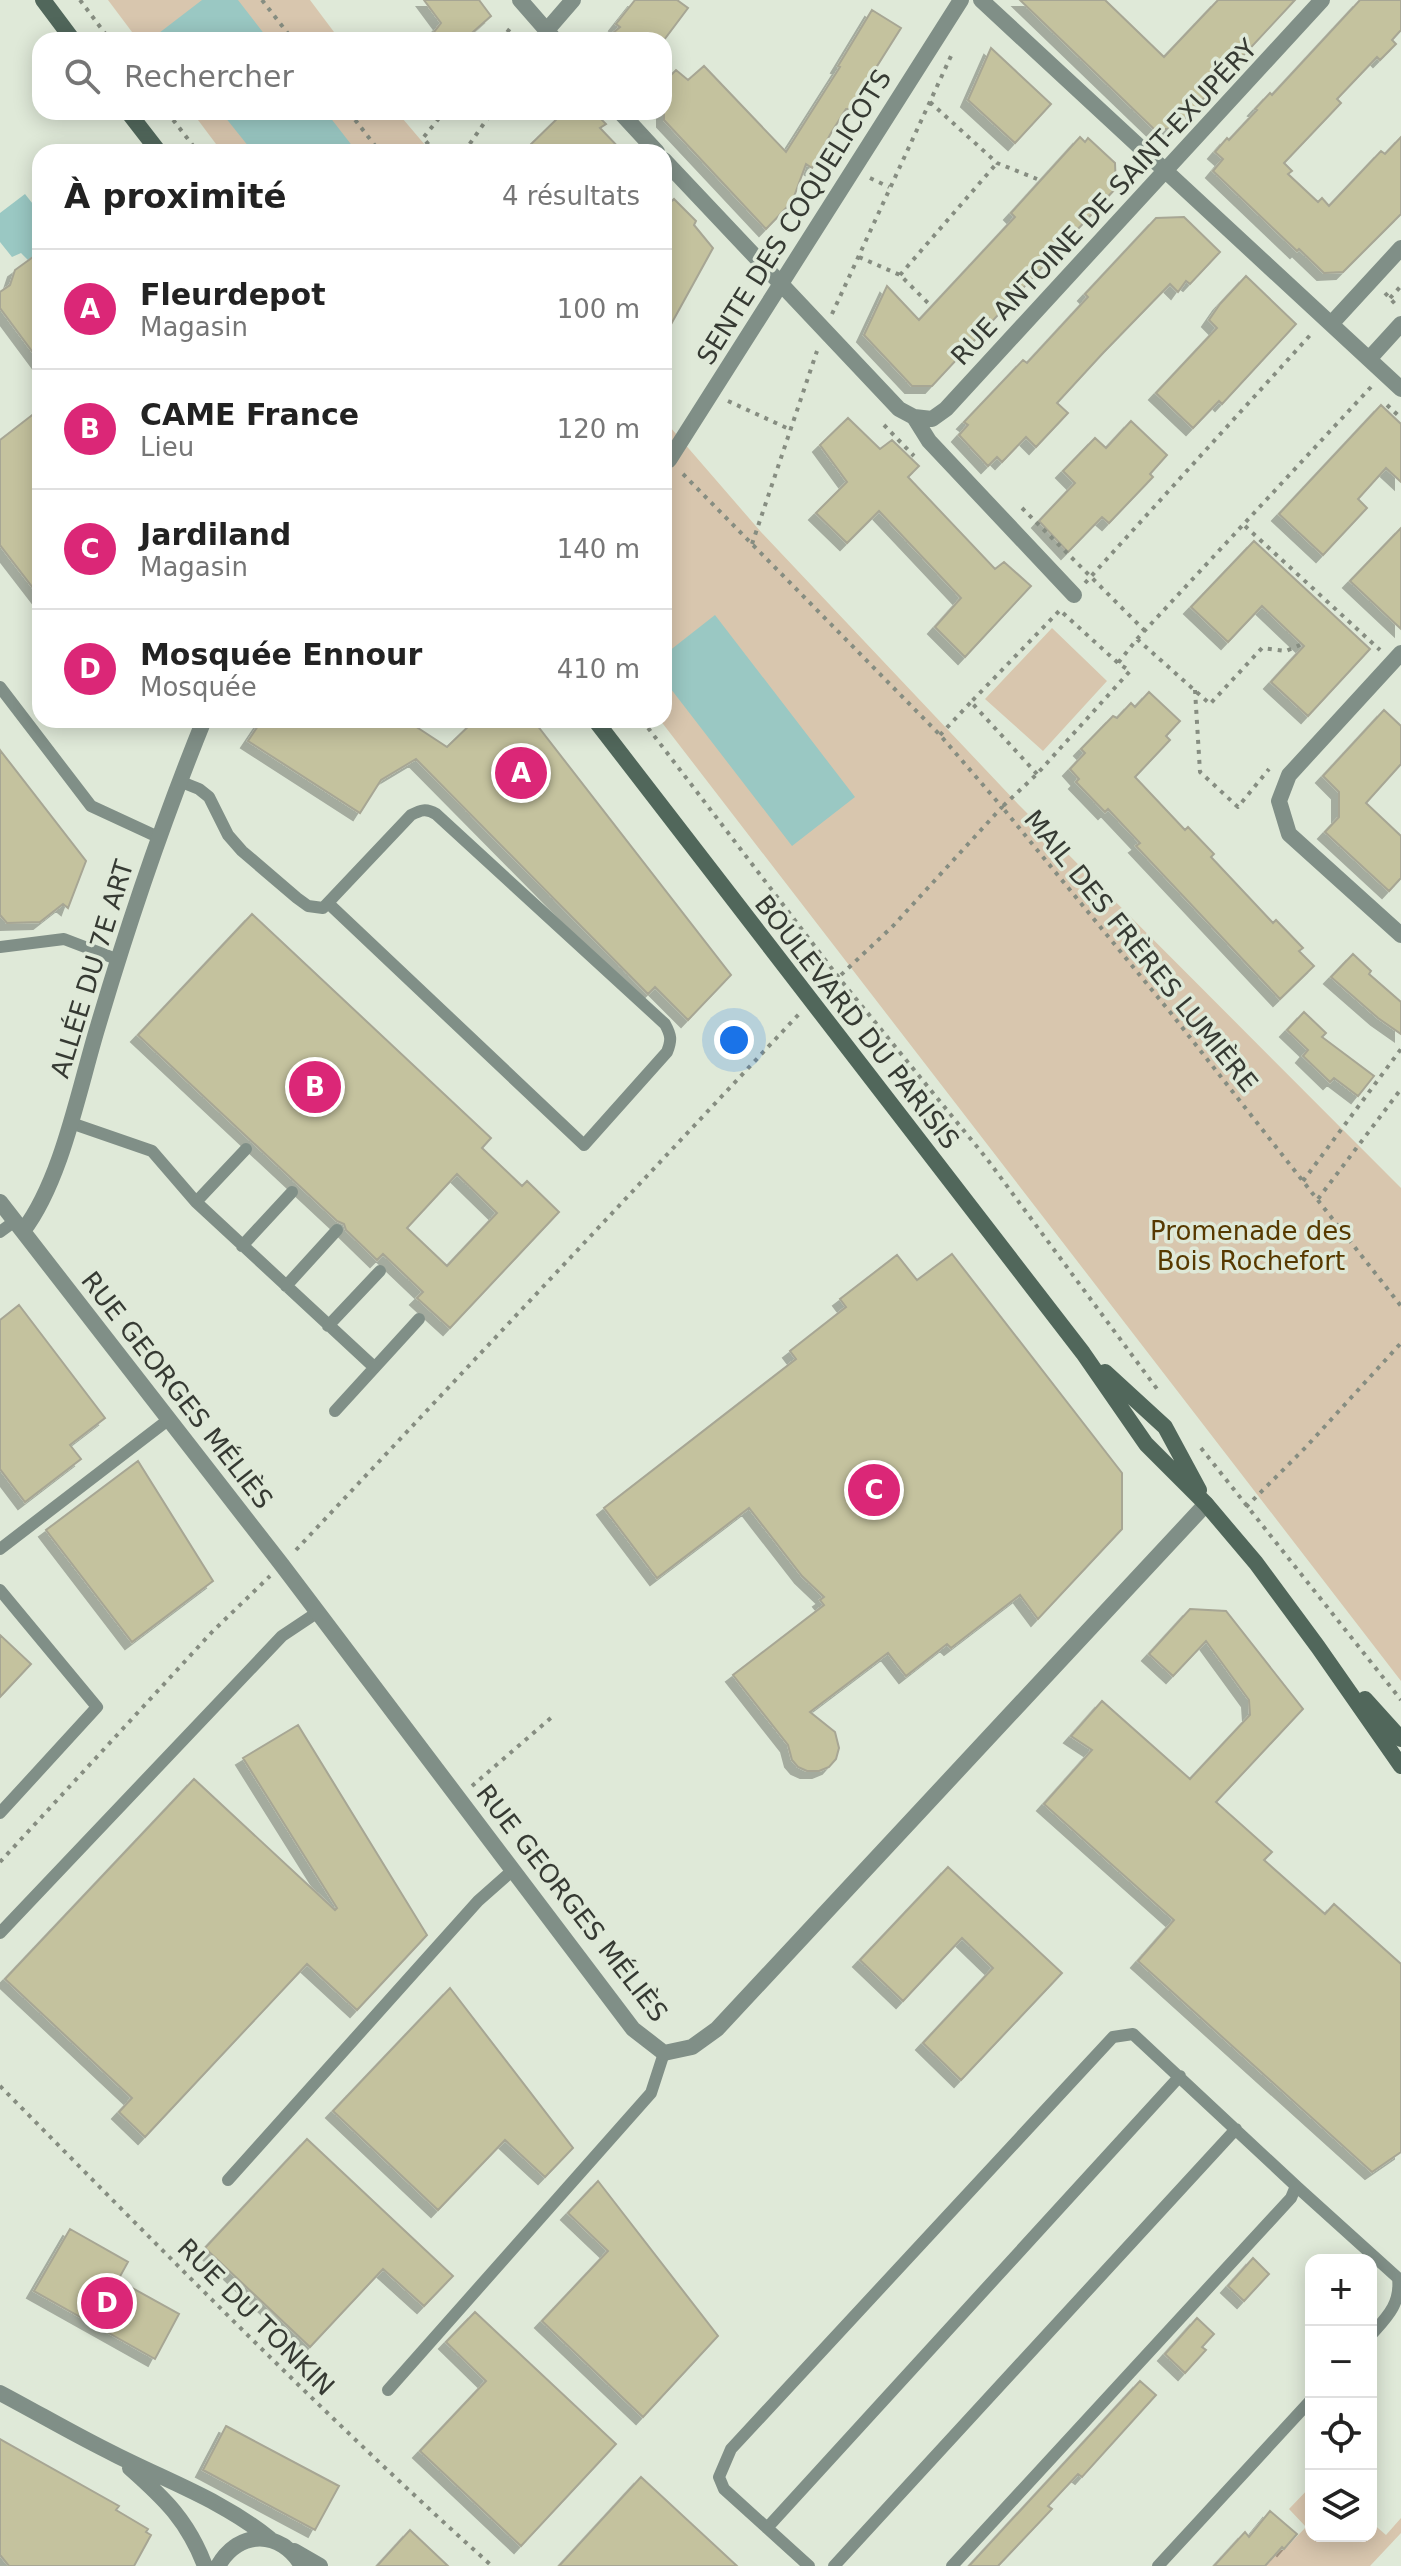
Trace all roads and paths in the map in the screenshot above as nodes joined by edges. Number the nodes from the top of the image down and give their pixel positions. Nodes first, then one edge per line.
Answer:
1 (43, 0) edge
2 (80, 0) edge
3 (262, 0) edge
4 (520, 0) edge
5 (573, 0) edge
6 (961, 0) edge
7 (981, 0) edge
8 (1322, 0) edge
9 (512, 26) dead end
10 (67, 32) edge
11 (104, 32) edge
12 (287, 32) edge
13 (507, 32) edge
14 (548, 32) edge
15 (553, 32) edge
16 (953, 52) dead end
17 (930, 102) junction
18 (134, 120) edge
19 (173, 120) edge
20 (355, 120) edge
21 (438, 120) edge
22 (486, 120) edge
23 (627, 120) edge
24 (153, 144) edge
25 (192, 144) edge
26 (374, 144) edge
27 (428, 144) edge
28 (470, 144) edge
29 (650, 144) edge
30 (997, 163) junction
31 (672, 169) edge
32 (1166, 172) junction
33 (1037, 179) dead end
34 (1401, 248) edge
35 (858, 257) junction
36 (900, 275) junction
37 (780, 284) junction
38 (1401, 286) edge
39 (1390, 298) dead end
40 (929, 304) dead end
41 (1313, 307) junction
42 (831, 317) dead end
43 (1331, 324) junction
44 (1401, 324) edge
45 (821, 340) dead end
46 (1369, 359) junction
47 (1371, 387) dead end
48 (1401, 389) edge
49 (711, 393) junction
50 (914, 417) junction
51 (789, 429) junction
52 (672, 455) edge
53 (672, 463) edge
54 (1014, 500) dead end
55 (1244, 525) junction
56 (752, 544) junction
57 (1090, 578) junction
58 (1074, 595) junction
59 (1145, 631) junction
60 (1137, 639) junction
61 (1300, 645) dead end
62 (1397, 658) edge
63 (0, 687) edge
64 (1195, 690) junction
65 (971, 702) junction
66 (201, 728) edge
67 (601, 728) edge
68 (648, 728) edge
69 (940, 735) junction
70 (1037, 774) junction
71 (1289, 775) junction
72 (179, 781) junction
73 (1002, 807) junction
74 (158, 837) junction
75 (328, 903) junction
76 (1401, 935) edge
77 (0, 947) edge
78 (119, 960) junction
79 (839, 978) junction
80 (811, 1002) junction
81 (1401, 1049) edge
82 (1401, 1089) edge
83 (71, 1123) junction
84 (246, 1149) dead end
85 (1303, 1181) junction
86 (292, 1192) dead end
87 (1318, 1199) junction
88 (0, 1202) edge
89 (196, 1202) junction
90 (19, 1226) junction
91 (337, 1230) dead end
92 (0, 1232) edge
93 (242, 1246) junction
94 (380, 1271) dead end
95 (286, 1286) junction
96 (1401, 1306) edge
97 (419, 1319) dead end
98 (328, 1326) junction
99 (1401, 1343) edge
100 (1083, 1353) junction
101 (374, 1367) junction
102 (1168, 1405) dead end
103 (335, 1411) dead end
104 (168, 1420) junction
105 (1195, 1440) dead end
106 (1206, 1504) junction
107 (1246, 1508) junction
108 (0, 1549) edge
109 (282, 1565) junction
110 (0, 1590) edge
111 (318, 1612) junction
112 (1318, 1647) junction
113 (1401, 1700) edge
114 (552, 1717) dead end
115 (1401, 1739) edge
116 (1401, 1766) edge
117 (458, 1798) junction
118 (0, 1813) edge
119 (0, 1862) edge
120 (513, 1870) junction
121 (0, 1933) edge
122 (664, 2053) junction
123 (1180, 2076) junction
124 (0, 2086) edge
125 (1236, 2129) junction
126 (228, 2180) dead end
127 (1296, 2186) junction
128 (1377, 2328) edge
129 (388, 2390) dead end
130 (0, 2393) edge
131 (1305, 2407) edge
132 (113, 2454) junction
133 (767, 2528) junction
134 (277, 2542) junction
135 (205, 2566) edge
136 (218, 2566) edge
137 (302, 2566) edge
138 (320, 2566) edge
139 (492, 2566) edge
140 (809, 2566) edge
141 (834, 2566) edge
142 (952, 2566) edge
143 (1158, 2566) edge

1 - 10 street
2 - 11 path
3 - 12 path
4 - 14 street
5 - 15 street
6 - 37 street, SENTE DES COQUELICOTS
7 - 32 street
8 - 32 street, RUE ANTOINE DE SAINT-EXUPÉRY
9 - 13 path
16 - 17 path
17 - 30 path
17 - 35 path
18 - 24 street
19 - 25 path
20 - 26 path
21 - 27 path
22 - 28 path
23 - 29 street
30 - 33 path
30 - 36 path
31 - 37 street
32 - 41 street
32 - 50 street, RUE ANTOINE DE SAINT-EXUPÉRY
34 - 43 street
35 - 36 path
35 - 42 path
36 - 40 path
37 - 49 street, SENTE DES COQUELICOTS
37 - 50 street
38 - 39 path
41 - 43 street
41 - 57 path
43 - 46 street
44 - 46 street
45 - 51 path
46 - 48 street
47 - 55 path, MAIL DES FRÈRES LUMIÈRE
49 - 51 path
49 - 52 street, SENTE DES COQUELICOTS
50 - 58 street
51 - 56 path
53 - 56 path
54 - 57 path
55 - 59 path, MAIL DES FRÈRES LUMIÈRE
55 - 62 path
56 - 69 path
57 - 58 path
57 - 59 path
58 - 65 path
59 - 60 path, MAIL DES FRÈRES LUMIÈRE
60 - 64 path
60 - 70 path, MAIL DES FRÈRES LUMIÈRE
61 - 64 path
62 - 71 street
63 - 74 lane
64 - 71 path
65 - 69 path
65 - 70 path
66 - 72 street, ALLÉE DU 7E ART
67 - 80 street, BOULEVARD DU PARISIS
68 - 79 path
69 - 73 path
70 - 73 path, MAIL DES FRÈRES LUMIÈRE
71 - 76 street
72 - 74 street, ALLÉE DU 7E ART
72 - 75 lane
73 - 79 path
73 - 85 path, MAIL DES FRÈRES LUMIÈRE
74 - 78 street, ALLÉE DU 7E ART
75 - 75 lane
77 - 78 lane
78 - 83 street, ALLÉE DU 7E ART
79 - 80 path
79 - 102 path
80 - 100 street, BOULEVARD DU PARISIS
80 - 109 path
81 - 85 path
82 - 87 path
83 - 89 lane
83 - 90 street, ALLÉE DU 7E ART
84 - 89 lane
85 - 87 path, MAIL DES FRÈRES LUMIÈRE
86 - 93 lane
87 - 96 path, MAIL DES FRÈRES LUMIÈRE
88 - 90 street, RUE GEORGES MÉLIÈS
89 - 93 lane
90 - 92 lane
90 - 104 street, RUE GEORGES MÉLIÈS
91 - 95 lane
93 - 95 lane
94 - 98 lane
95 - 98 lane
97 - 101 lane
98 - 101 lane
99 - 107 path
100 - 106 street, BOULEVARD DU PARISIS
100 - 106 street, BOULEVARD DU PARISIS
101 - 103 lane
104 - 108 lane
104 - 109 street, RUE GEORGES MÉLIÈS
105 - 107 path
106 - 112 street, BOULEVARD DU PARISIS
106 - 122 street, RUE GEORGES MÉLIÈS
107 - 113 path
109 - 111 street, RUE GEORGES MÉLIÈS
109 - 119 path
110 - 118 lane
111 - 117 street, RUE GEORGES MÉLIÈS
111 - 121 lane
112 - 115 street, BOULEVARD DU PARISIS
112 - 116 street, BOULEVARD DU PARISIS
114 - 117 path
117 - 120 street, RUE GEORGES MÉLIÈS
120 - 122 street, RUE GEORGES MÉLIÈS
120 - 126 lane
122 - 129 lane
123 - 125 lane
123 - 133 lane
123 - 133 lane
124 - 139 path, RUE DU TONKIN
125 - 127 lane
125 - 141 lane
127 - 128 lane
127 - 142 lane
130 - 132 street
131 - 143 lane
132 - 134 street
132 - 135 street
133 - 140 lane
134 - 136 street
134 - 137 street
134 - 138 street

